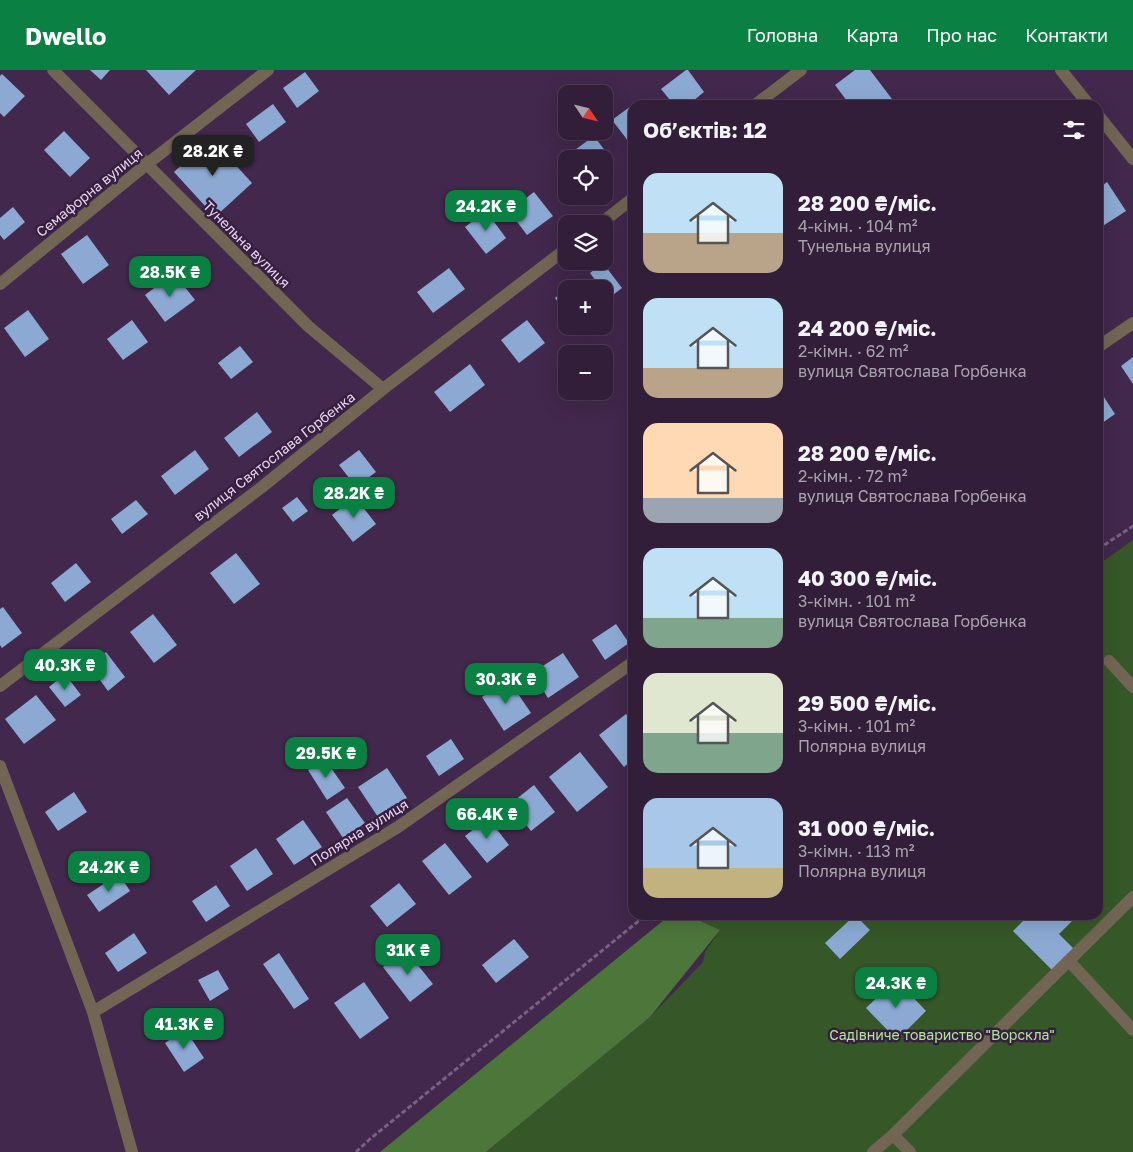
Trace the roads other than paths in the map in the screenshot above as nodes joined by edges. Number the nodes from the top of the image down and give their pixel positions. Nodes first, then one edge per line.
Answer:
1 (53, 70) edge
2 (268, 70) edge
3 (801, 70) edge
4 (1061, 70) edge
5 (762, 100) edge
6 (1086, 100) edge
7 (1103, 121) edge
8 (1133, 159) edge
9 (147, 164) junction
10 (628, 202) edge
11 (612, 215) edge
12 (558, 255) edge
13 (0, 284) edge
14 (1133, 323) edge
15 (1103, 343) edge
16 (383, 389) junction
17 (1109, 661) dead end
18 (628, 666) edge
19 (0, 686) edge
20 (1133, 686) edge
21 (0, 766) edge
22 (1133, 896) edge
23 (1069, 961) junction
24 (93, 1012) junction
25 (1133, 1030) edge
26 (893, 1135) junction
27 (132, 1152) edge
28 (873, 1152) edge
29 (910, 1152) edge

1 - 9 street, Тунельна вулиця
2 - 9 street, Семафорна вулиця
3 - 5 street
4 - 6 street
7 - 8 street
9 - 13 street, Семафорна вулиця
9 - 16 street, Тунельна вулиця
10 - 11 street
12 - 16 street, вулиця Святослава Горбенка
14 - 15 street
16 - 19 street, вулиця Святослава Горбенка
17 - 20 street
18 - 24 street, Полярна вулиця
21 - 24 street
22 - 23 street
23 - 25 street
23 - 26 street
24 - 27 street
26 - 28 street
26 - 29 street

